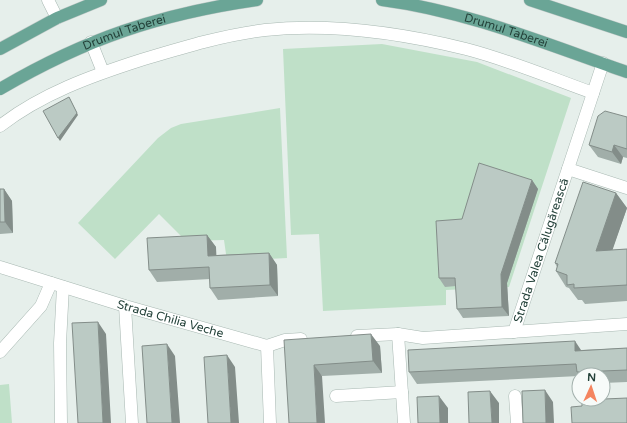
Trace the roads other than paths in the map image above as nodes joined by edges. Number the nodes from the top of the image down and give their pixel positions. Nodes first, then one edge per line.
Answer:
1 (48, 0) edge
2 (101, 0) edge
3 (256, 0) edge
4 (382, 0) edge
5 (530, 0) edge
6 (405, 2) edge
7 (57, 18) junction
8 (627, 32) edge
9 (91, 42) junction
10 (0, 50) edge
11 (603, 63) junction
12 (103, 72) junction
13 (627, 72) edge
14 (0, 89) edge
15 (593, 93) junction
16 (0, 126) edge
17 (568, 168) junction
18 (627, 188) edge
19 (0, 267) edge
20 (51, 283) junction
21 (63, 287) junction
22 (125, 306) junction
23 (627, 324) edge
24 (514, 332) junction
25 (398, 334) junction
26 (345, 337) edge
27 (315, 338) edge
28 (267, 346) junction
29 (0, 352) edge
30 (402, 392) junction
31 (336, 396) dead end
32 (515, 396) dead end
33 (61, 423) edge
34 (132, 423) edge
35 (270, 423) edge
36 (404, 423) edge
37 (517, 423) edge

1 - 7 street
2 - 7 main road
3 - 9 main road, Drumul Taberei
4 - 6 main road, Drumul Taberei
5 - 8 main road
6 - 11 main road, Drumul Taberei
7 - 10 main road
9 - 12 street
9 - 14 main road, Drumul Taberei
11 - 13 main road, Drumul Taberei
11 - 15 street, Strada Valea Călugărească
12 - 15 street
12 - 16 street
15 - 17 street, Strada Valea Călugărească
17 - 18 street, Strada Valea Călugărească
17 - 24 street, Strada Valea Călugărească
19 - 20 street, Strada Chilia Veche
20 - 21 street, Strada Chilia Veche
20 - 29 street
21 - 22 street, Strada Chilia Veche
21 - 33 street
22 - 28 street, Strada Chilia Veche
22 - 34 street
23 - 24 street, Strada Valea Călugărească
24 - 25 street, Strada Valea Călugărească
25 - 26 street, Strada Valea Călugărească
25 - 30 street
27 - 28 street
28 - 35 street
30 - 31 street
30 - 36 street
32 - 37 street

